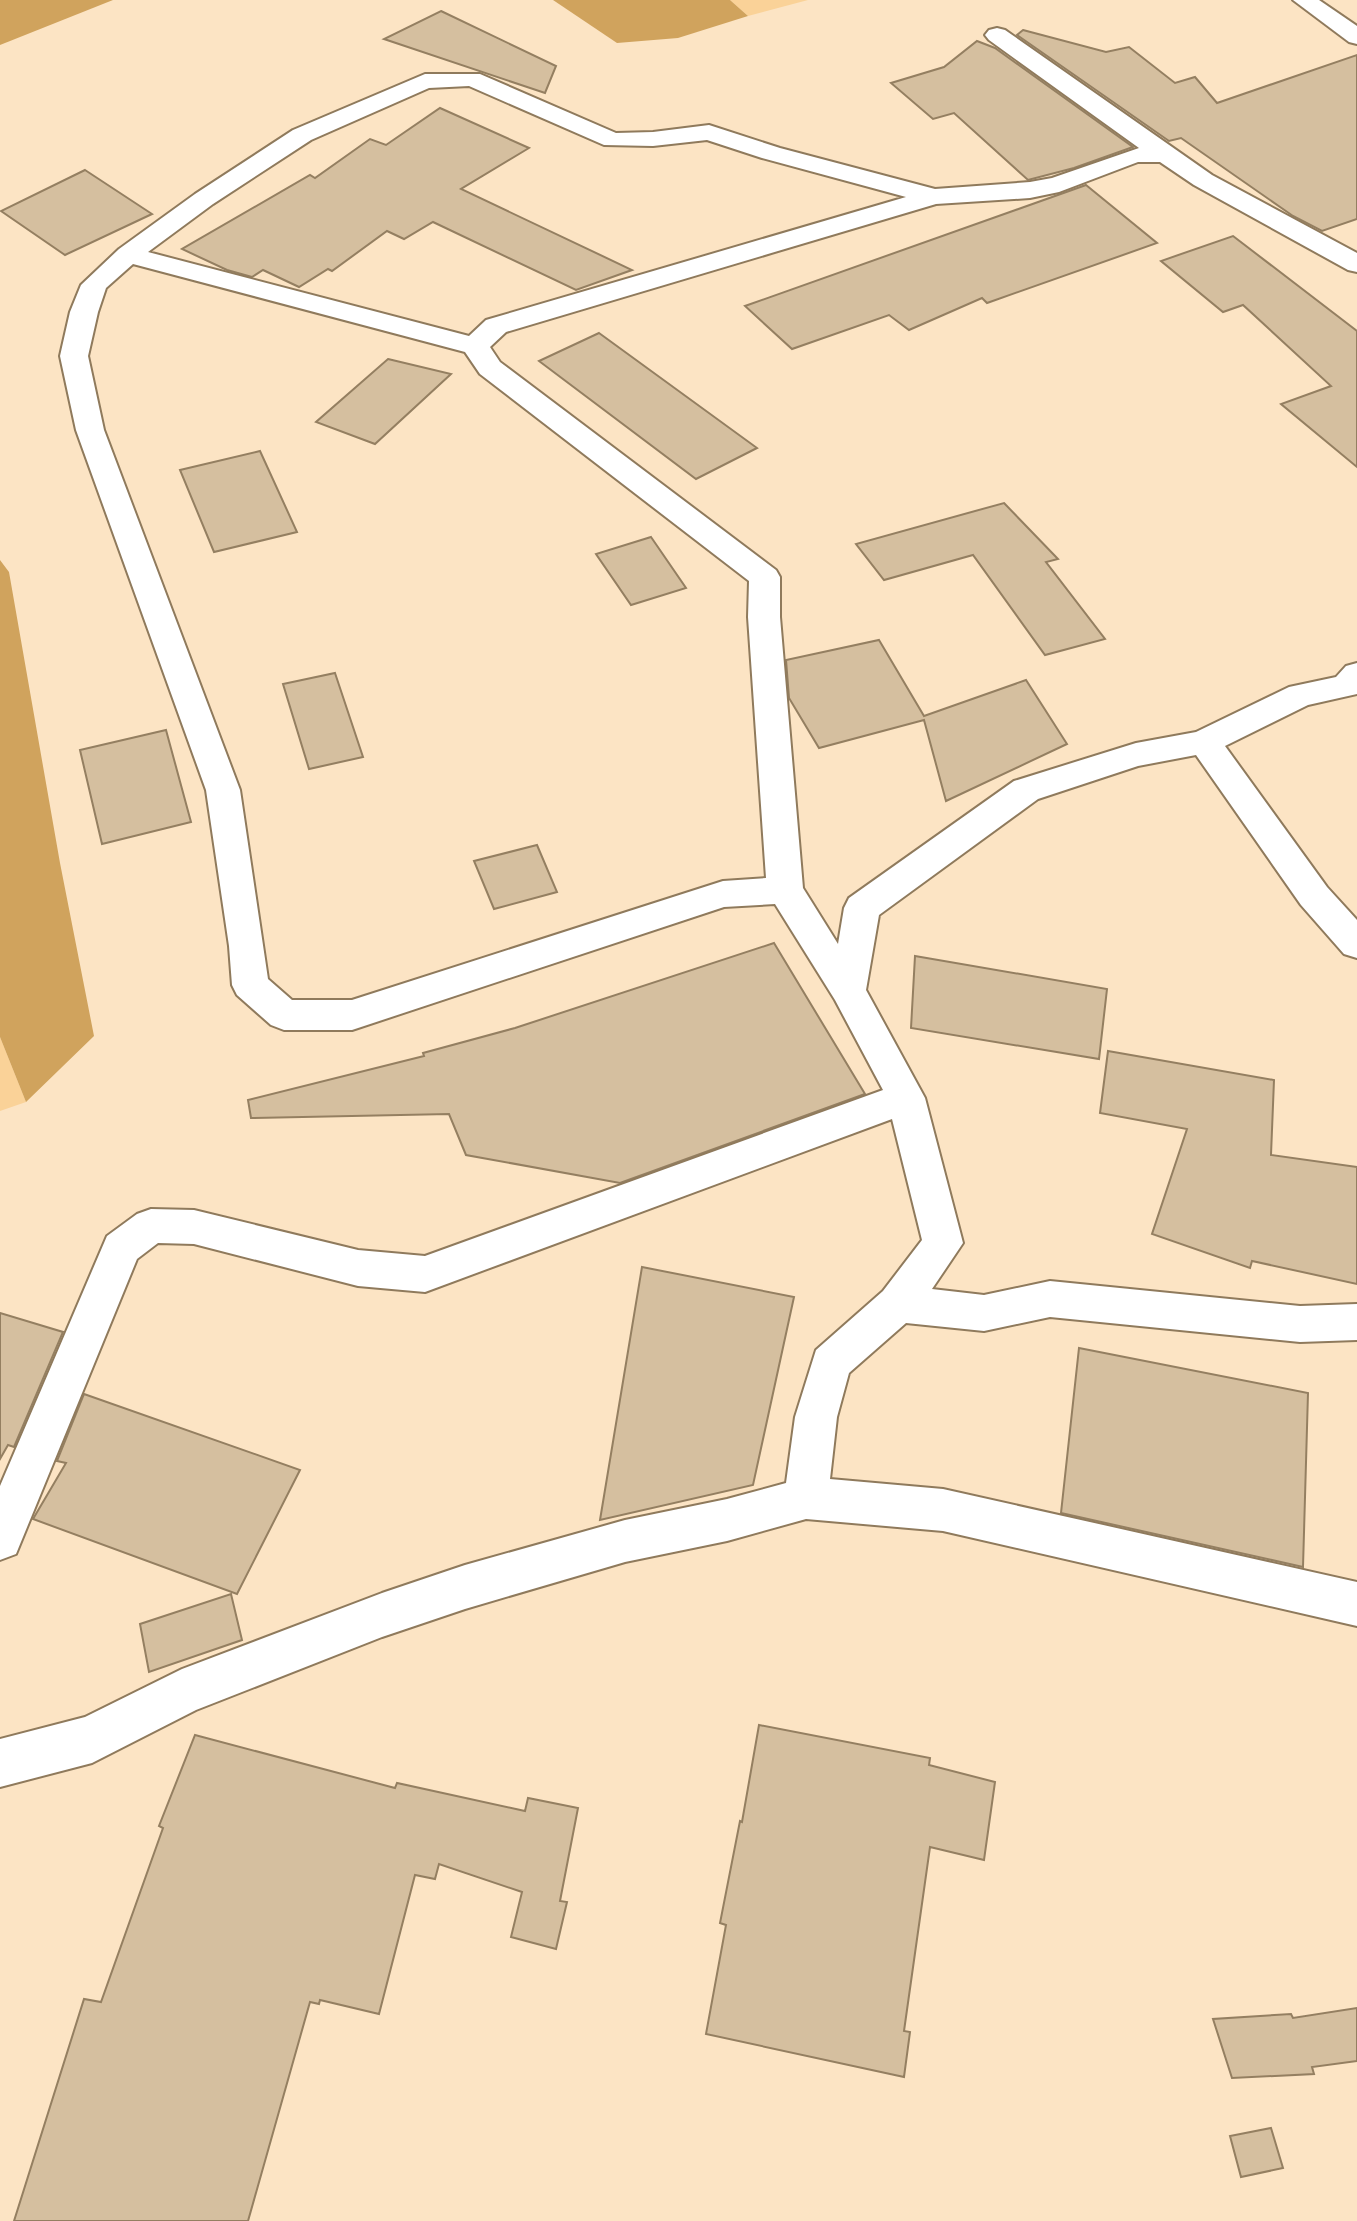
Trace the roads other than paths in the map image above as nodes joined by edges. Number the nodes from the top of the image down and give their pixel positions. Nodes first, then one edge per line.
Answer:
1 (1304, 0) edge
2 (997, 35) dead end
3 (1357, 37) edge
4 (1165, 155) junction
5 (934, 197) junction
6 (128, 255) junction
7 (1357, 264) edge
8 (475, 346) junction
9 (1353, 683) edge
10 (1204, 742) junction
11 (785, 890) junction
12 (1357, 944) edge
13 (848, 990) junction
14 (906, 1098) junction
15 (898, 1304) junction
16 (1357, 1322) edge
17 (806, 1498) junction
18 (0, 1539) edge
19 (1357, 1604) edge
20 (0, 1763) edge

1 - 3 street
2 - 4 street
4 - 5 street
4 - 7 street
5 - 6 street
5 - 8 street
6 - 8 street
6 - 11 street
8 - 11 street
9 - 10 street
10 - 12 street
10 - 13 street
11 - 13 street
13 - 14 street
14 - 15 street
14 - 18 street
15 - 16 street
15 - 17 street
17 - 19 street
17 - 20 street

